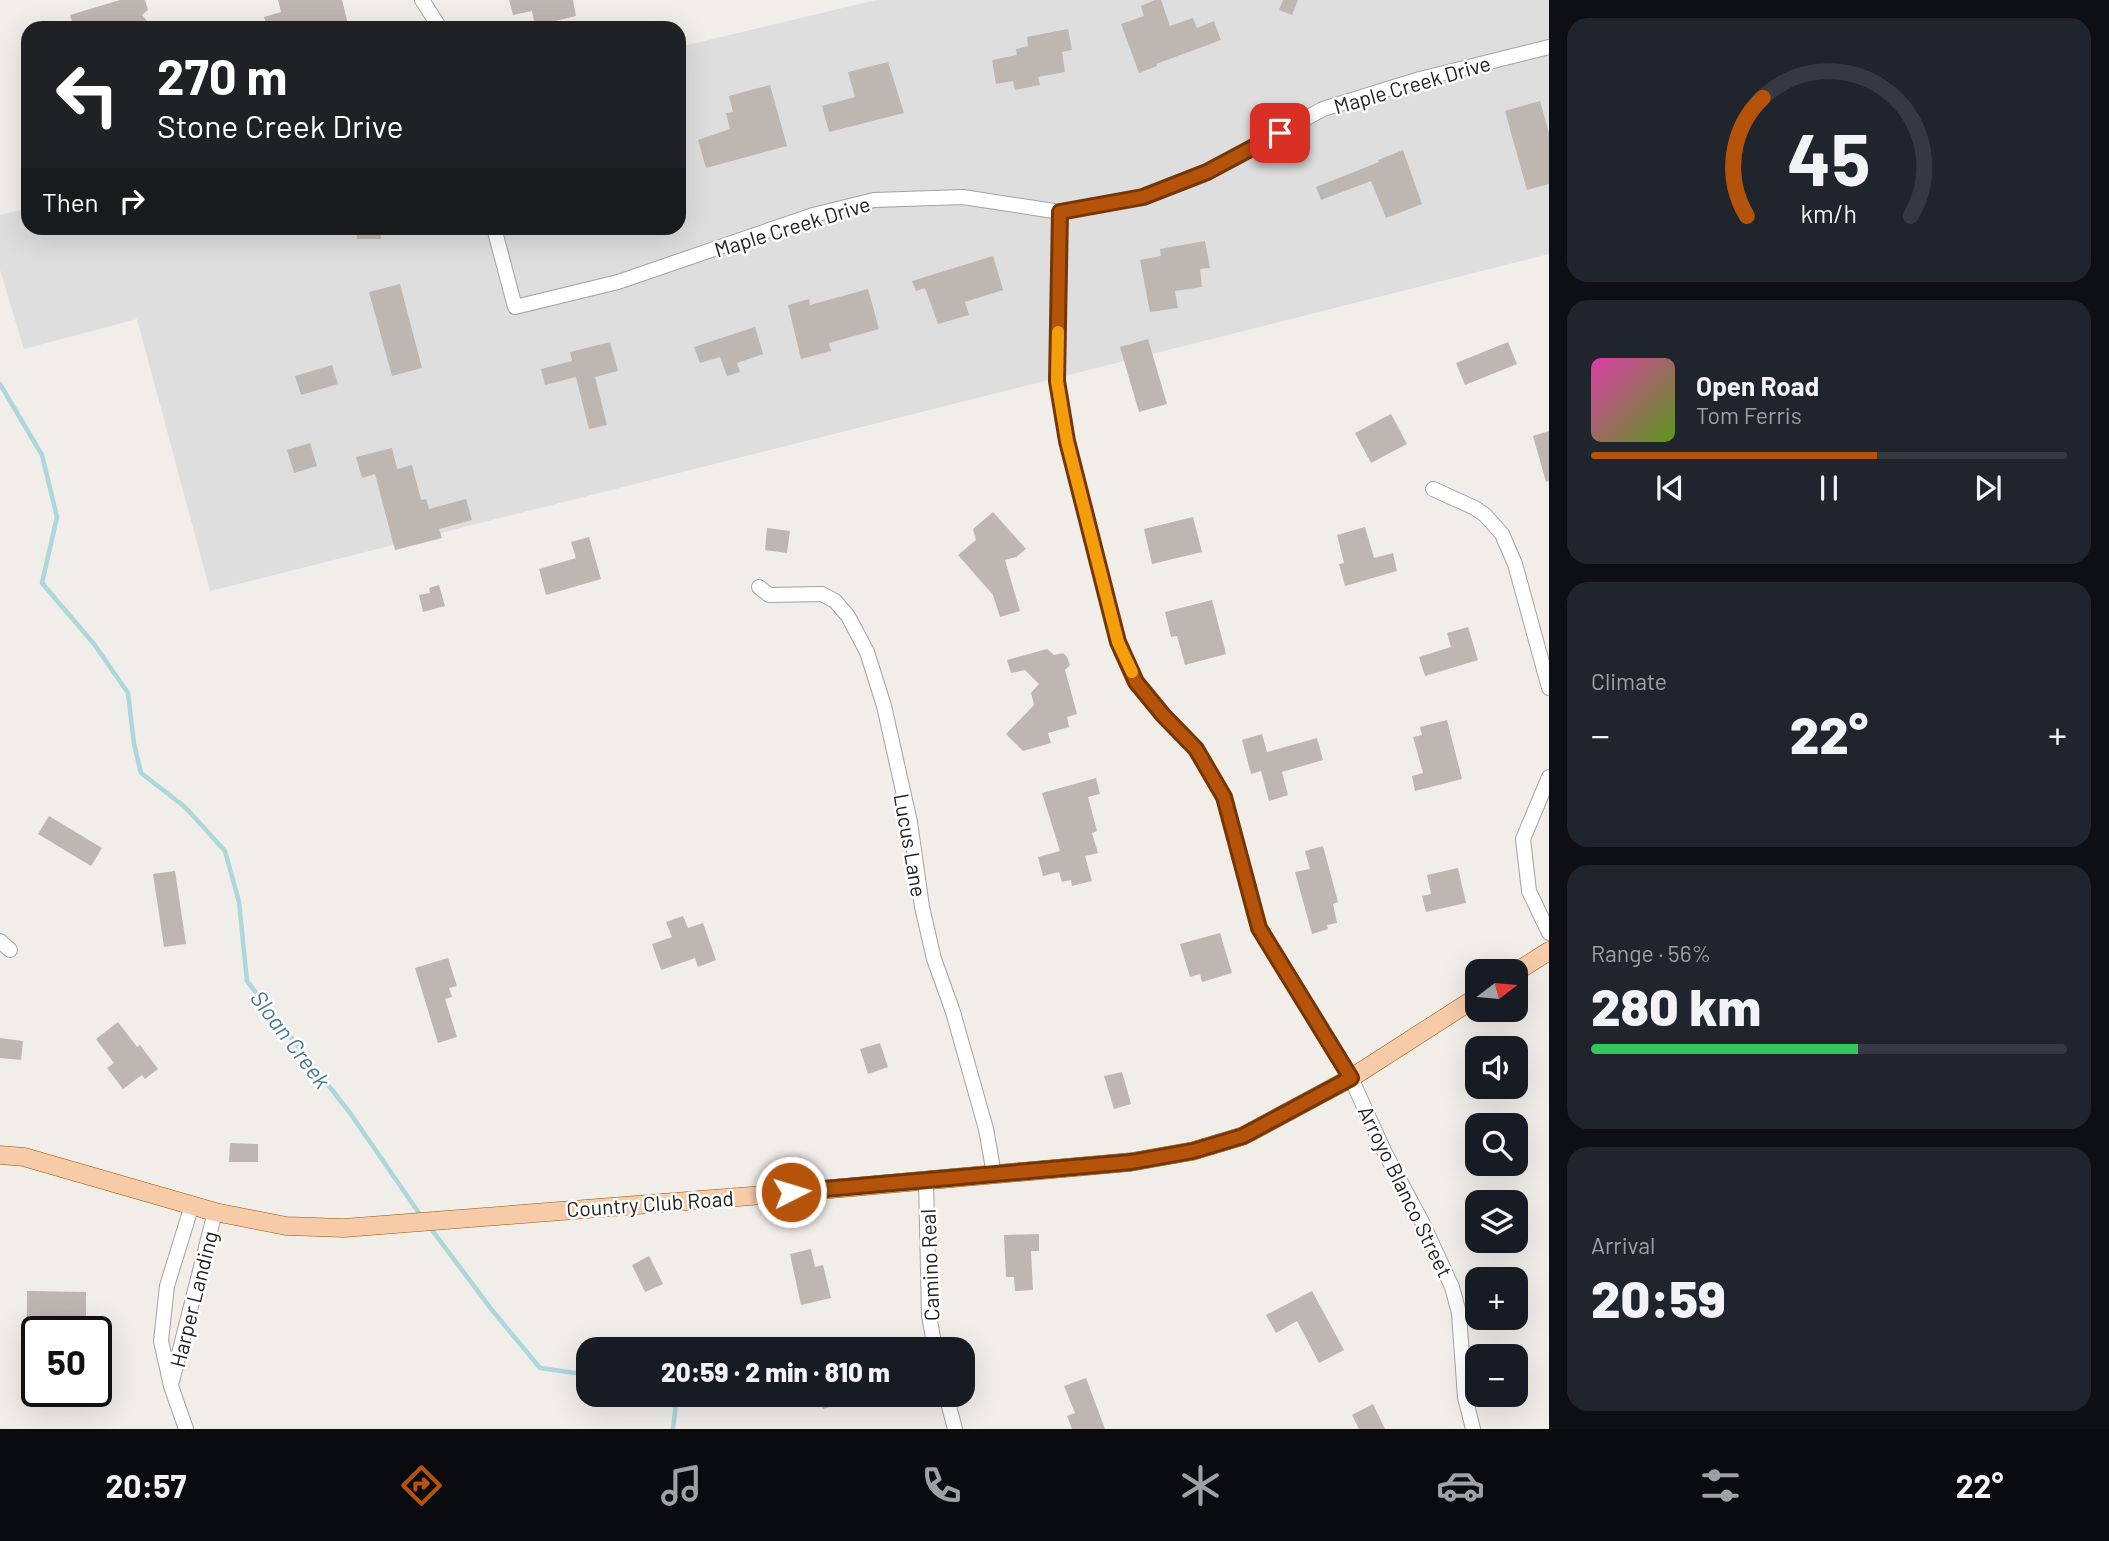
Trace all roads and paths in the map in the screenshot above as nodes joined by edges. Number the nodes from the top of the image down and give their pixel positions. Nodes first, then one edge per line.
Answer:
1 (422, 0) edge
2 (436, 21) edge
3 (1549, 47) edge
4 (1060, 212) junction
5 (496, 235) edge
6 (1433, 489) dead end
7 (759, 587) dead end
8 (1549, 688) edge
9 (1549, 777) edge
10 (1549, 933) edge
11 (1549, 951) edge
12 (1528, 964) edge
13 (1465, 1005) edge
14 (1351, 1078) junction
15 (0, 1154) edge
16 (994, 1174) junction
17 (926, 1180) junction
18 (192, 1205) junction
19 (215, 1212) junction
20 (933, 1337) edge
21 (171, 1385) junction
22 (949, 1407) edge
23 (186, 1429) edge
24 (955, 1429) edge
25 (1473, 1429) edge

1 - 2 street
3 - 4 street, Maple Creek Drive
4 - 5 street, Maple Creek Drive
4 - 14 street, Arroyo Blanco Street
6 - 8 street
7 - 16 street, Lucus Lane
9 - 10 street
11 - 12 main road
13 - 14 main road, Country Club Road
14 - 16 main road, Country Club Road
14 - 25 street, Arroyo Blanco Street
15 - 18 main road, Country Club Road
16 - 17 main road, Country Club Road
17 - 19 main road, Country Club Road
17 - 20 street, Camino Real
18 - 19 main road, Country Club Road
18 - 21 street, Harper Landing
19 - 21 street, Harper Landing
21 - 23 street, Harper Landing
22 - 24 street

